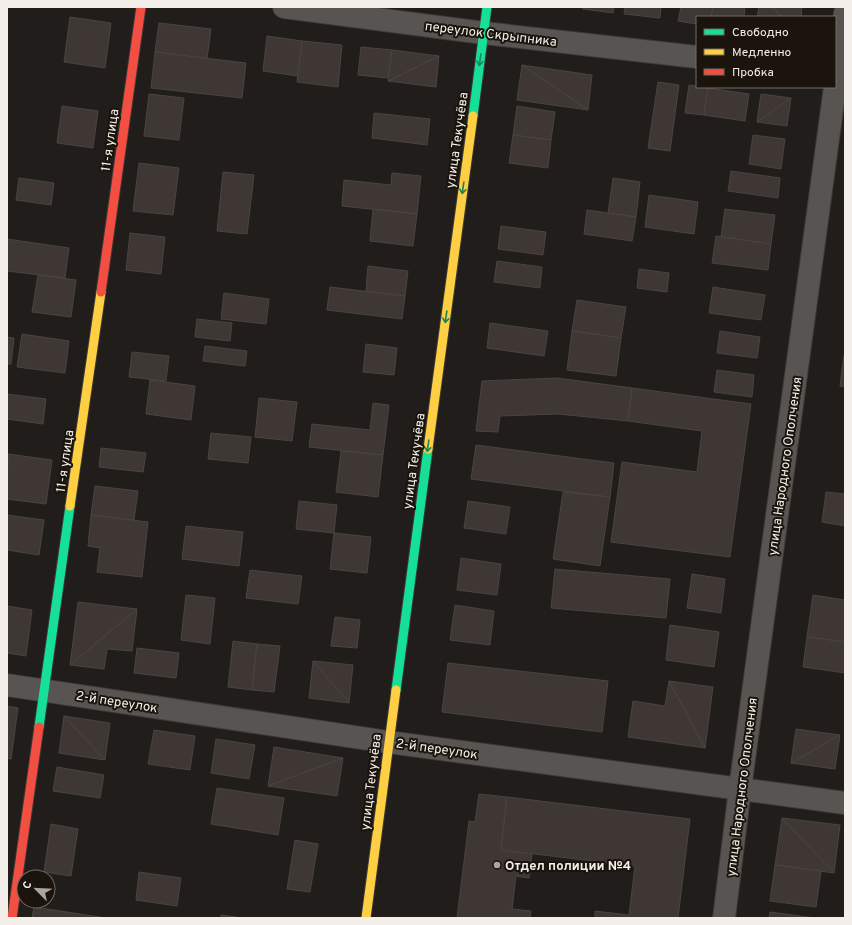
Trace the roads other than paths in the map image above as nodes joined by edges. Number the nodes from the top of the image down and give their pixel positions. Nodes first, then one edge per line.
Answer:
1 (141, 7) edge
2 (284, 7) edge
3 (487, 7) edge
4 (845, 13) edge
5 (484, 33) junction
6 (696, 57) edge
7 (839, 72) edge
8 (7, 685) edge
9 (45, 690) junction
10 (388, 742) junction
11 (740, 788) junction
12 (845, 802) edge
13 (12, 918) edge
14 (366, 918) edge
15 (724, 918) edge

1 - 9 main road, 11-я улица
2 - 5 street, переулок Скрыпника
3 - 5 main road, улица Текучёва
4 - 7 street, улица Народного Ополчения
5 - 6 street, переулок Скрыпника
5 -> 10 main road, улица Текучёва
7 - 11 street, улица Народного Ополчения
8 - 9 street, 2-й переулок
9 - 10 street, 2-й переулок
9 - 13 main road, 11-я улица
10 - 11 street, 2-й переулок
10 - 14 main road, улица Текучёва
11 - 12 street, 2-й переулок
11 - 15 street, улица Народного Ополчения

